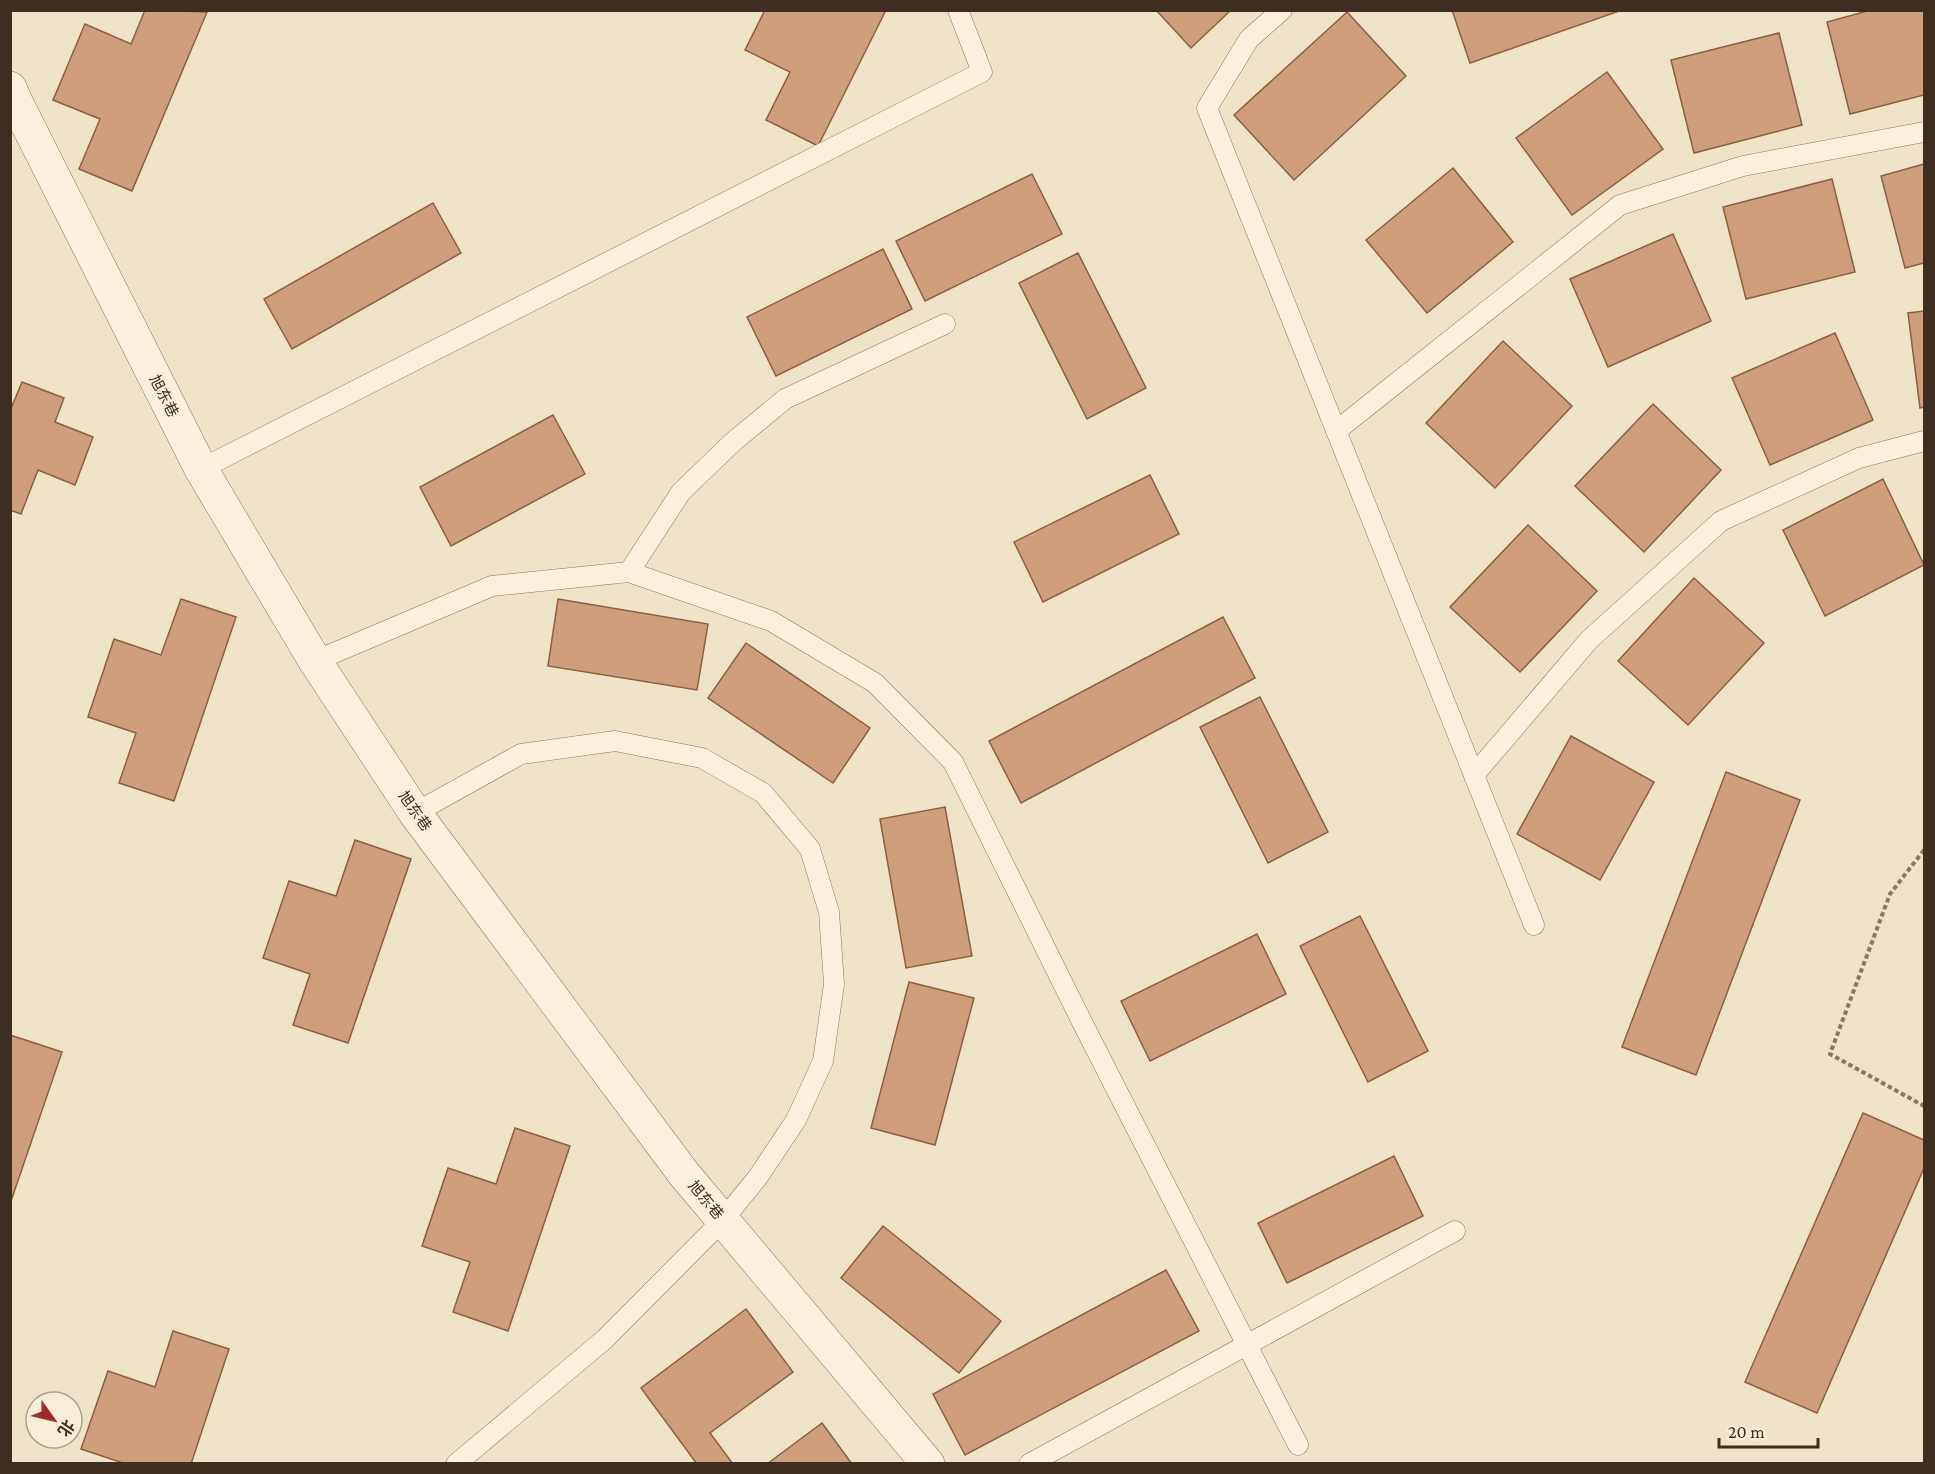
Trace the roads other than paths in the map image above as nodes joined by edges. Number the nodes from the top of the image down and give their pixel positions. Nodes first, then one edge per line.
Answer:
1 (958, 10) edge
2 (1282, 10) edge
3 (10, 88) edge
4 (1924, 132) edge
5 (945, 324) dead end
6 (1336, 431) junction
7 (1924, 441) edge
8 (201, 469) junction
9 (629, 572) junction
10 (315, 661) junction
11 (1474, 775) junction
12 (416, 813) junction
13 (1534, 925) dead end
14 (723, 1220) junction
15 (1455, 1231) dead end
16 (1246, 1345) junction
17 (1298, 1445) dead end
18 (456, 1464) edge
19 (928, 1464) edge
20 (1029, 1464) edge

1 - 8 lane
2 - 6 lane
3 - 8 street, 旭东巷
4 - 6 lane
5 - 9 lane
6 - 11 lane
7 - 11 lane
8 - 10 street, 旭东巷
9 - 10 lane
9 - 16 lane
10 - 12 street, 旭东巷
11 - 13 lane
12 - 14 street, 旭东巷
12 - 14 lane
14 - 18 lane
14 - 19 street, 旭东巷
15 - 16 lane
16 - 17 lane
16 - 20 lane

